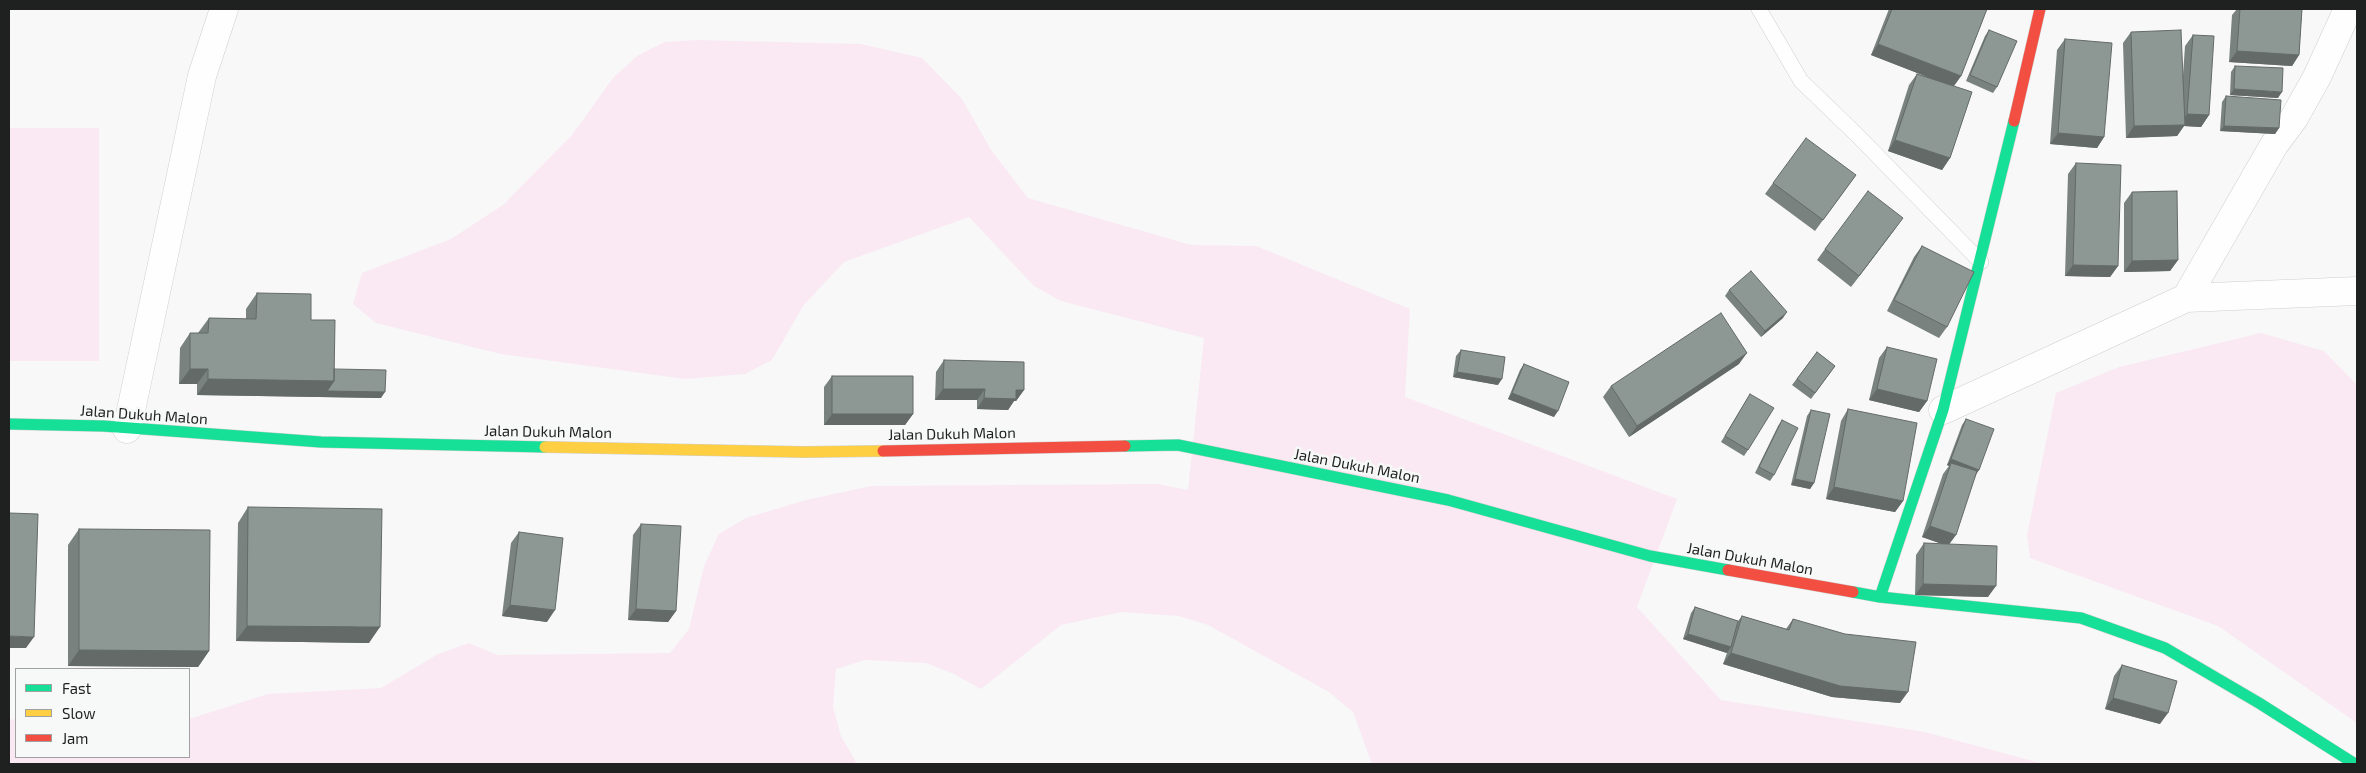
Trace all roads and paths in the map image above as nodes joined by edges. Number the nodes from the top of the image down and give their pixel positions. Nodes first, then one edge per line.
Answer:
1 (224, 9) edge
2 (1759, 9) edge
3 (2040, 9) edge
4 (2348, 9) edge
5 (1981, 262) junction
6 (2357, 291) edge
7 (2186, 298) junction
8 (1943, 410) junction
9 (9, 424) edge
10 (127, 429) junction
11 (1880, 597) junction
12 (2355, 764) edge

1 - 10 street
2 - 5 lane
3 - 5 street
4 - 7 street
5 - 8 street
6 - 7 street
7 - 8 street
8 - 11 street
9 - 10 street, Jalan Dukuh Malon
10 - 11 street, Jalan Dukuh Malon
11 - 12 street, Jalan Dukuh Malon

